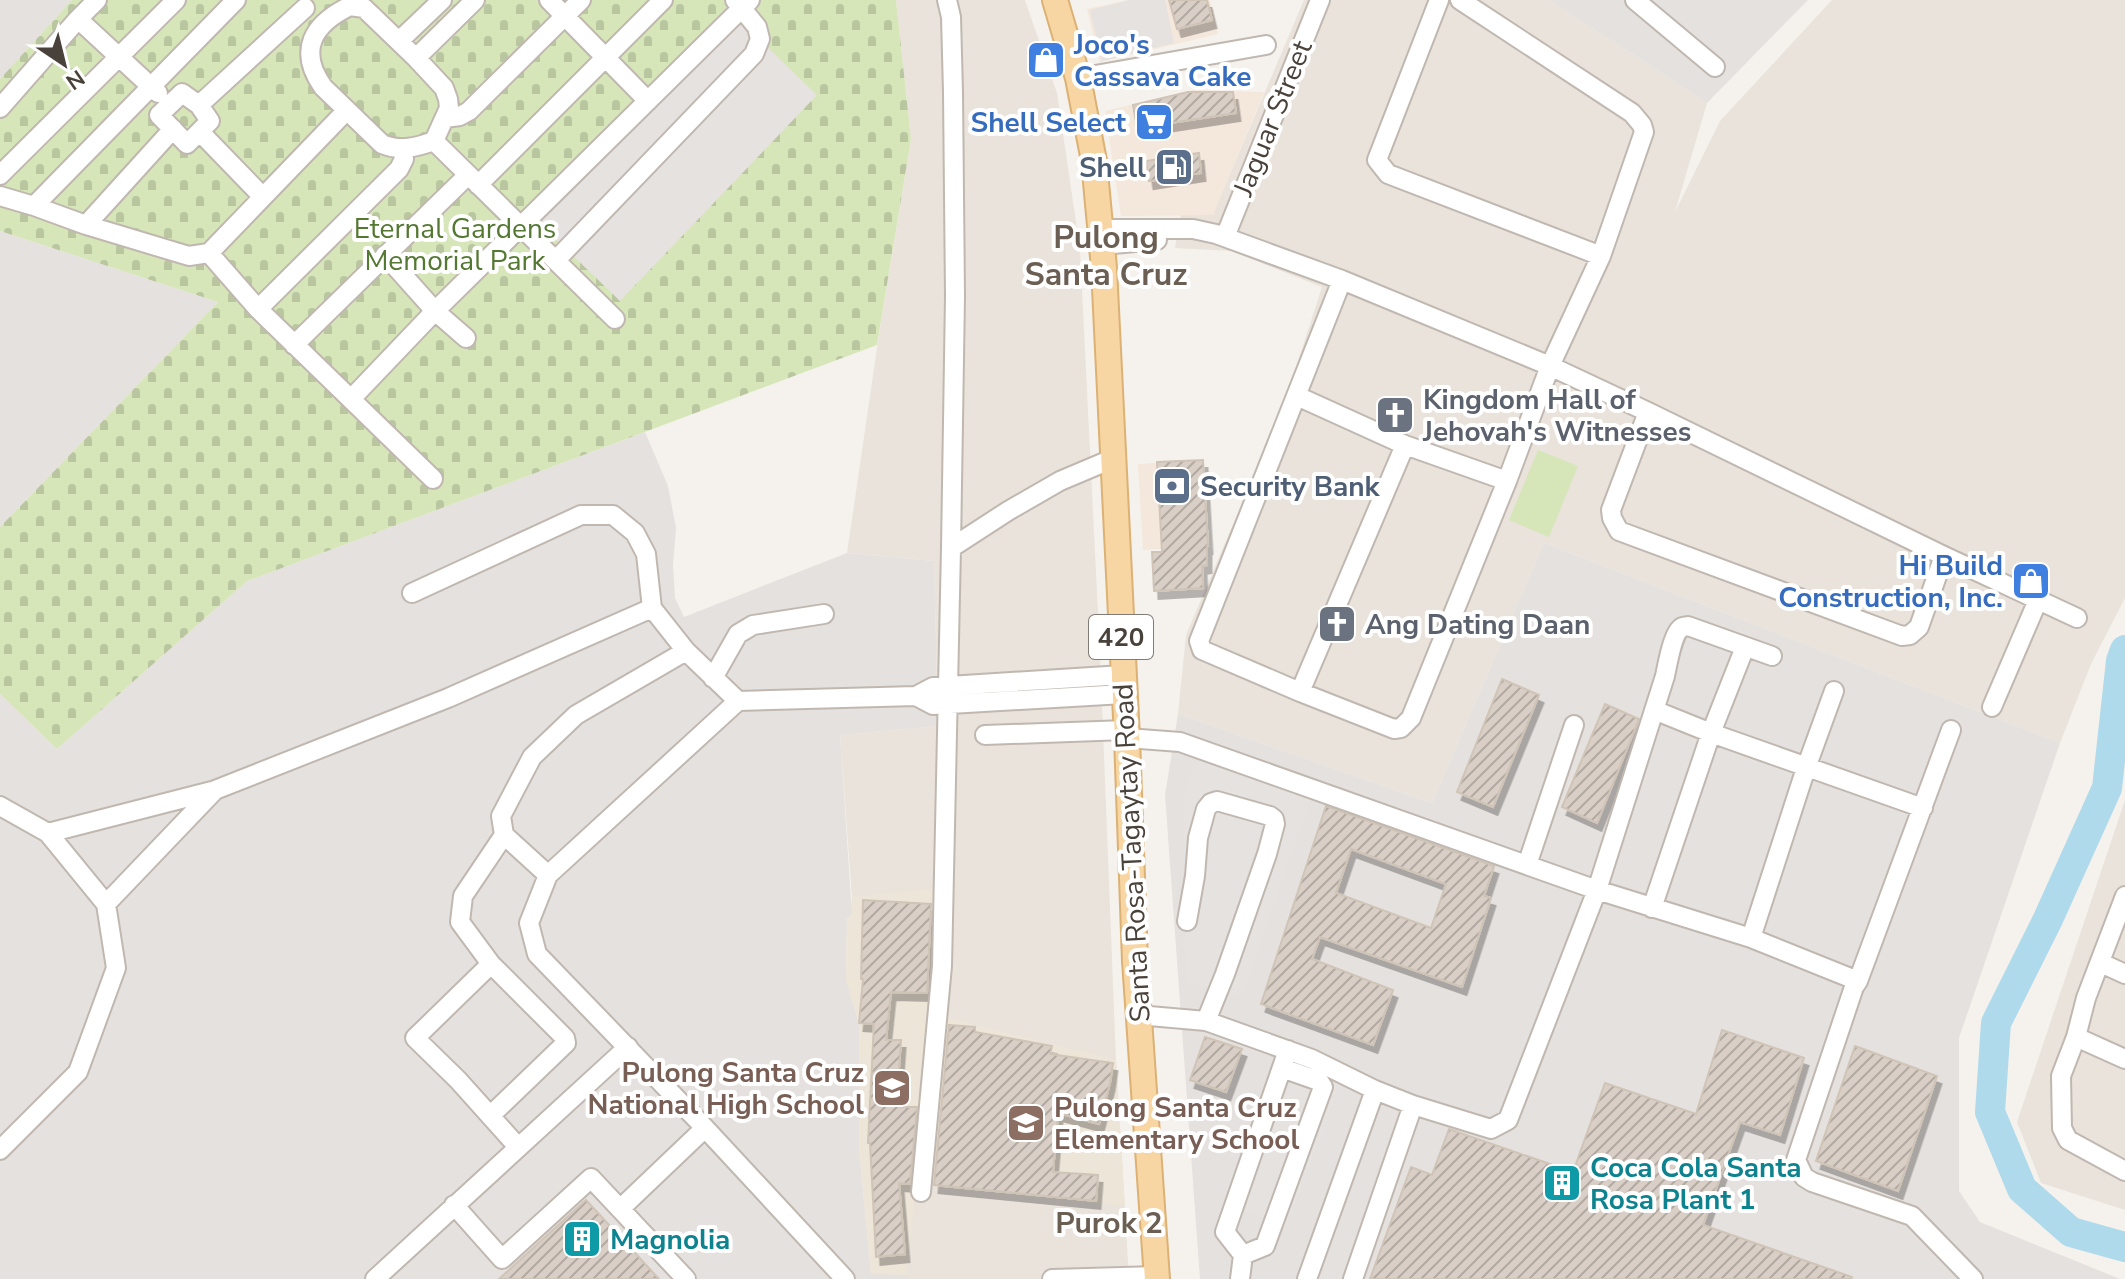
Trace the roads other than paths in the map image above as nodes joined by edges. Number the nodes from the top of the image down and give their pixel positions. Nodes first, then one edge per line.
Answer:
1 (97, 0) edge
2 (176, 0) edge
3 (236, 0) edge
4 (442, 0) edge
5 (475, 0) edge
6 (549, 0) edge
7 (581, 0) edge
8 (663, 0) edge
9 (947, 0) edge
10 (1055, 0) edge
11 (1320, 0) edge
12 (1439, 0) edge
13 (1460, 0) edge
14 (1635, 0) edge
15 (742, 2) edge
16 (301, 4) edge
17 (564, 17) junction
18 (78, 19) junction
19 (324, 25) junction
20 (399, 41) junction
21 (1266, 45) dead end
22 (120, 56) junction
23 (605, 56) junction
24 (416, 58) junction
25 (1715, 67) dead end
26 (1078, 78) junction
27 (151, 87) junction
28 (648, 101) junction
29 (170, 104) junction
30 (199, 105) junction
31 (0, 108) edge
32 (347, 110) junction
33 (445, 118) junction
34 (173, 129) junction
35 (200, 132) junction
36 (434, 141) junction
37 (402, 148) junction
38 (0, 175) edge
39 (473, 180) junction
40 (0, 196) edge
41 (263, 197) junction
42 (34, 206) junction
43 (86, 225) junction
44 (521, 226) junction
45 (1216, 234) junction
46 (1101, 237) junction
47 (209, 253) junction
48 (385, 255) junction
49 (1601, 256) junction
50 (556, 260) junction
51 (1342, 280) junction
52 (258, 309) junction
53 (435, 311) junction
54 (615, 319) dead end
55 (466, 338) dead end
56 (294, 345) junction
57 (1550, 366) junction
58 (1297, 396) junction
59 (351, 399) junction
60 (1648, 412) junction
61 (1405, 445) junction
62 (1112, 459) junction
63 (433, 479) dead end
64 (1507, 481) junction
65 (951, 548) junction
66 (1944, 556) junction
67 (412, 593) dead end
68 (2038, 600) junction
69 (652, 608) junction
70 (824, 614) dead end
71 (2077, 618) dead end
72 (1745, 647) junction
73 (686, 651) junction
74 (1772, 656) dead end
75 (713, 678) junction
76 (1124, 684) junction
77 (947, 686) junction
78 (1834, 691) dead end
79 (1300, 692) junction
80 (916, 696) junction
81 (738, 701) junction
82 (947, 705) junction
83 (1992, 707) dead end
84 (1654, 710) junction
85 (1574, 725) dead end
86 (1951, 730) dead end
87 (1711, 733) junction
88 (1126, 734) junction
89 (985, 735) dead end
90 (1806, 768) junction
91 (215, 790) junction
92 (0, 806) edge
93 (1923, 808) junction
94 (48, 833) junction
95 (504, 835) junction
96 (1527, 865) junction
97 (548, 875) junction
98 (1597, 890) junction
99 (2125, 896) edge
100 (106, 904) junction
101 (1652, 908) junction
102 (1187, 921) dead end
103 (1751, 938) junction
104 (2101, 963) junction
105 (491, 964) junction
106 (2125, 974) edge
107 (1858, 981) junction
108 (1138, 1015) junction
109 (1206, 1021) junction
110 (2076, 1037) junction
111 (628, 1047) junction
112 (1285, 1059) junction
113 (2125, 1059) edge
114 (1375, 1090) junction
115 (1413, 1105) junction
116 (490, 1116) junction
117 (705, 1128) junction
118 (518, 1147) junction
119 (0, 1150) edge
120 (2125, 1171) edge
121 (921, 1192) dead end
122 (454, 1205) junction
123 (620, 1209) junction
124 (1243, 1255) junction
125 (1157, 1278) edge
126 (375, 1279) edge
127 (686, 1279) edge
128 (845, 1279) edge
129 (1052, 1279) edge
130 (1240, 1279) edge
131 (1307, 1279) edge
132 (1353, 1279) edge
133 (1973, 1279) edge

1 - 18 street
2 - 22 street
3 - 27 street
4 - 20 street
5 - 24 street
6 - 17 street
7 - 17 street
8 - 23 street
9 - 65 street
10 - 26 main road, Santa Rosa-Tagaytay Road / 420
11 - 45 street, Jaguar Street
12 - 49 street
13 - 49 street
14 - 25 street
15 - 28 street
15 - 50 street
16 - 19 street
16 - 30 street
17 - 23 street
17 - 33 street
18 - 22 street
18 - 31 street
19 - 20 street
19 - 32 street
20 - 24 street
21 - 26 street
22 - 27 street
22 - 38 street
23 - 28 street
23 - 39 street
24 - 33 street
26 - 46 main road, Santa Rosa-Tagaytay Road / 420
27 - 29 street
27 - 42 street
28 - 44 street
29 - 30 street
29 - 34 street
30 - 35 street
32 - 37 street
32 - 41 street
33 - 36 street
34 - 35 street
34 - 43 street
35 - 41 street
36 - 37 street
36 - 39 street
37 - 52 street
39 - 44 street
39 - 48 street
40 - 42 street
41 - 47 street
42 - 43 street
43 - 47 street
44 - 50 street
44 - 53 street
45 - 46 street
45 - 51 street
46 - 62 main road, Santa Rosa-Tagaytay Road / 420
47 - 52 street
48 - 53 street
48 - 56 street
49 - 57 street
50 - 54 street
51 - 57 street
51 - 58 street
52 - 56 street
53 - 55 street
53 - 59 street
56 - 59 street
57 - 60 street
57 - 64 street
58 - 61 street
58 - 79 street
59 - 63 street
60 - 66 street
60 - 66 street
61 - 64 street
61 - 79 street
62 - 65 street
62 - 76 main road, Santa Rosa-Tagaytay Road / 420
64 - 79 street
65 - 77 street
66 - 68 street
67 - 69 street
68 - 71 street
68 - 83 street
69 - 73 street
69 - 91 street
70 - 75 street
72 - 74 street
72 - 84 street
72 - 87 street
73 - 75 street
73 - 95 street
75 - 81 street
76 - 77 street
76 - 82 street
76 - 88 main road, Santa Rosa-Tagaytay Road / 420
77 - 80 street
77 - 82 street
78 - 90 street
80 - 81 street
80 - 82 street
81 - 97 street
82 - 121 street
84 - 87 street
84 - 98 street
85 - 96 street
86 - 93 street
87 - 90 street
87 - 101 street
88 - 89 street
88 - 96 street
88 - 108 main road, Santa Rosa-Tagaytay Road / 420
90 - 93 street
90 - 103 street
91 - 94 street
91 - 100 street
92 - 94 street
93 - 107 street
94 - 100 street
95 - 97 street
95 - 105 street
96 - 98 street
97 - 111 street
98 - 101 street
98 - 115 street
99 - 104 street
100 - 119 street
101 - 103 street
102 - 109 street
103 - 107 street
104 - 106 street
104 - 110 street
105 - 116 street
105 - 116 street
107 - 133 street
108 - 109 street
108 - 125 main road, Santa Rosa-Tagaytay Road / 420
109 - 112 street
110 - 113 street
110 - 120 street
111 - 117 street
111 - 118 street
112 - 114 street
112 - 124 street
112 - 124 street
114 - 115 street
114 - 131 street
115 - 132 street
116 - 118 street
117 - 123 street
117 - 128 street
118 - 122 street
122 - 123 street
122 - 126 street
123 - 127 street
124 - 130 street
125 - 129 street

